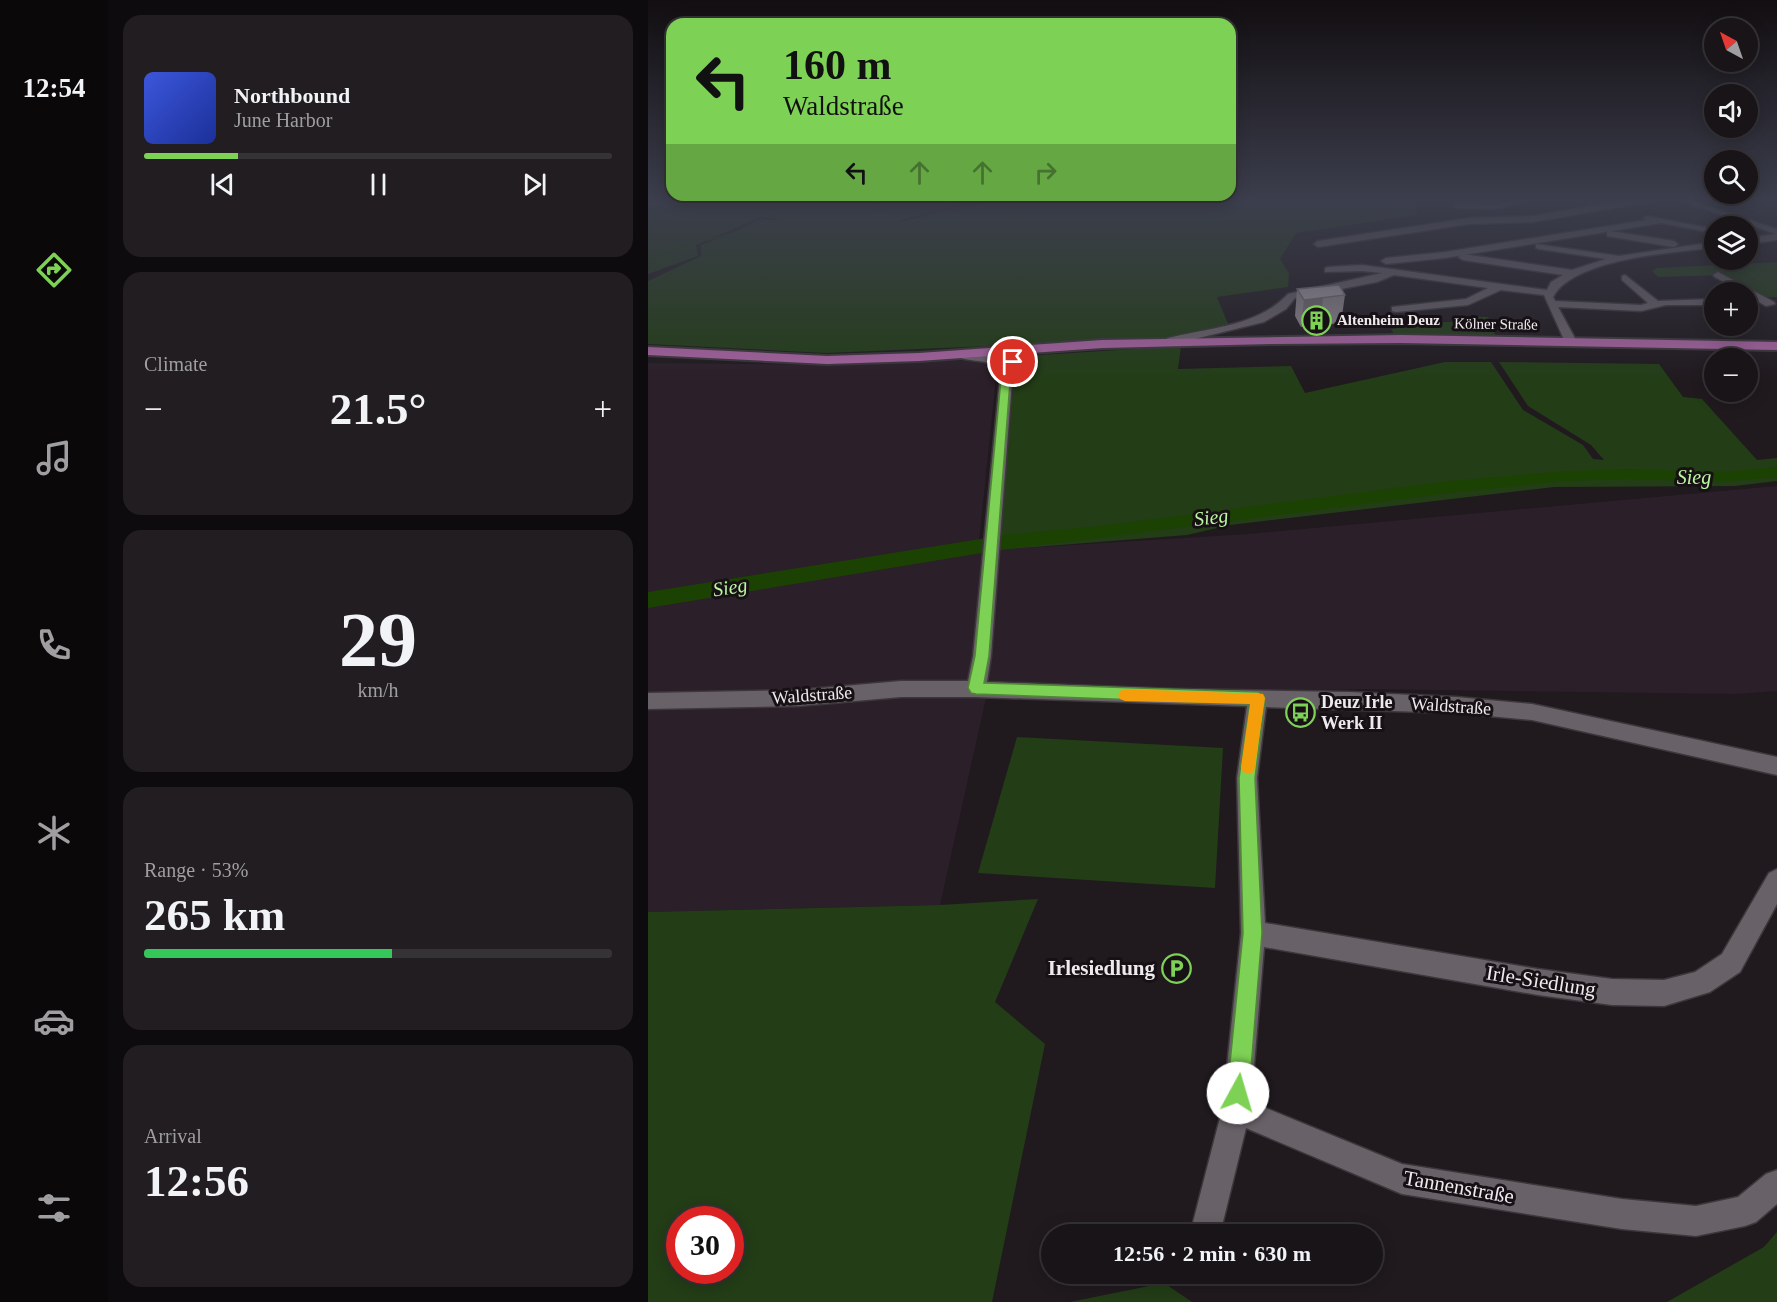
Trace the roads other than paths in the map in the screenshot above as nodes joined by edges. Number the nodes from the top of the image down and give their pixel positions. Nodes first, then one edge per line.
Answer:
1 (1499, 262) edge
2 (1608, 262) edge
3 (1328, 270) dead end
4 (1394, 272) junction
5 (1571, 273) junction
6 (1718, 275) dead end
7 (1625, 278) dead end
8 (1500, 286) junction
9 (1548, 293) junction
10 (1704, 302) edge
11 (1758, 303) edge
12 (1551, 304) junction
13 (1655, 304) junction
14 (1774, 305) edge
15 (1396, 309) dead end
16 (1571, 342) junction
17 (1166, 343) junction
18 (1777, 346) edge
19 (648, 351) edge
20 (1007, 361) junction
21 (976, 688) junction
22 (1258, 698) junction
23 (648, 701) edge
24 (1777, 766) edge
25 (1777, 881) edge
26 (1253, 933) junction
27 (1236, 1110) junction
28 (1777, 1185) edge
29 (1207, 1224) edge

1 - 5 street
2 - 5 street
3 - 4 street
4 - 8 street
4 - 17 street
5 - 9 street
6 - 14 street
7 - 13 street
8 - 9 street
8 - 15 street
9 - 12 street
10 - 13 street
11 - 14 street
12 - 13 street
12 - 16 street
16 - 17 main road, Kölner Straße
16 - 18 main road, Kölner Straße
17 - 20 main road, Kölner Straße
19 - 20 main road, Kölner Straße
20 - 21 street
21 - 22 street, Waldstraße
21 - 23 street, Waldstraße
22 - 24 street, Waldstraße
22 - 26 street
25 - 26 street, Irle-Siedlung
26 - 27 street
27 - 28 street, Tannenstraße
27 - 29 street

